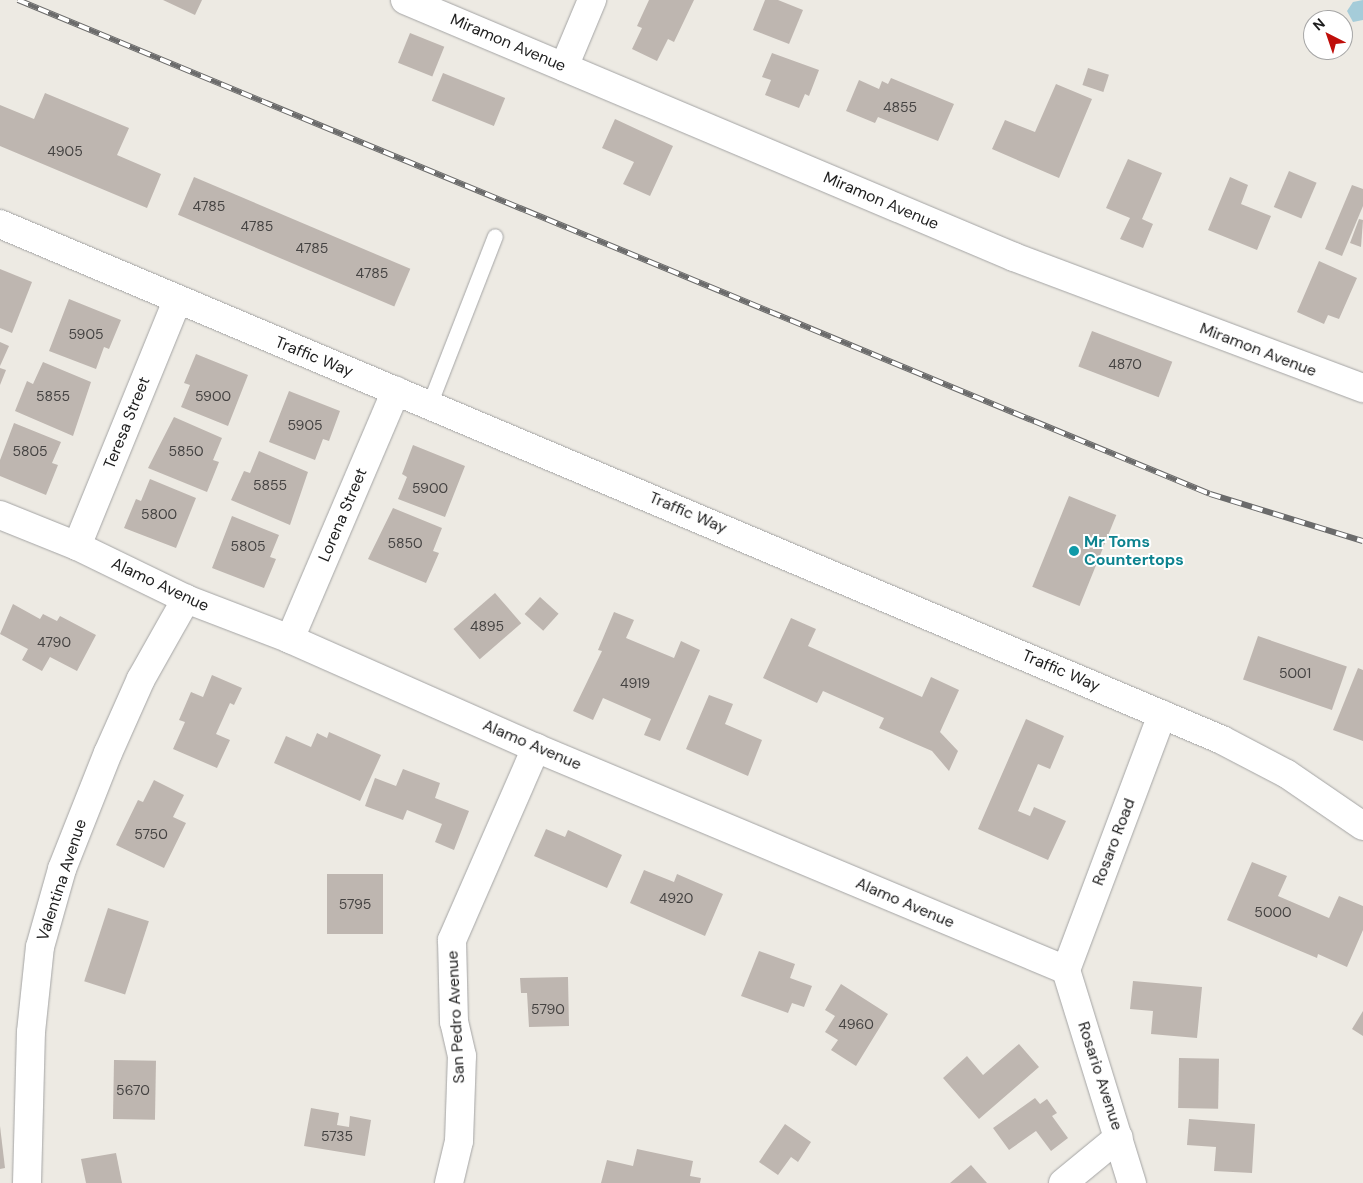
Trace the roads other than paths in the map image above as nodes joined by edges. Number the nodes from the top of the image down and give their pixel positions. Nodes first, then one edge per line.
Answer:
1 (404, 0) edge
2 (592, 0) edge
3 (564, 67) junction
4 (0, 224) edge
5 (495, 236) dead end
6 (178, 301) junction
7 (1363, 388) edge
8 (396, 391) junction
9 (429, 405) junction
10 (0, 515) edge
11 (76, 546) junction
12 (186, 599) junction
13 (290, 639) junction
14 (1162, 714) junction
15 (536, 748) junction
16 (1363, 826) edge
17 (1066, 970) junction
18 (1119, 1137) junction
19 (27, 1183) edge
20 (449, 1183) edge
21 (1063, 1183) edge
22 (1132, 1183) edge

1 - 3 street, Miramon Avenue
2 - 3 street
3 - 7 street, Miramon Avenue
4 - 6 street, Traffic Way
5 - 9 lane
6 - 8 street, Traffic Way
6 - 11 street, Teresa Street
8 - 9 street, Traffic Way
8 - 13 street, Lorena Street
9 - 14 street, Traffic Way
10 - 11 street, Alamo Avenue
11 - 12 street, Alamo Avenue
12 - 13 street, Alamo Avenue
12 - 19 street, Valentina Avenue
13 - 15 street, Alamo Avenue
14 - 16 street, Traffic Way
14 - 17 street, Rosaro Road
15 - 17 street, Alamo Avenue
15 - 20 street, San Pedro Avenue
17 - 18 street, Rosario Avenue
18 - 21 street
18 - 22 street, Rosario Avenue

